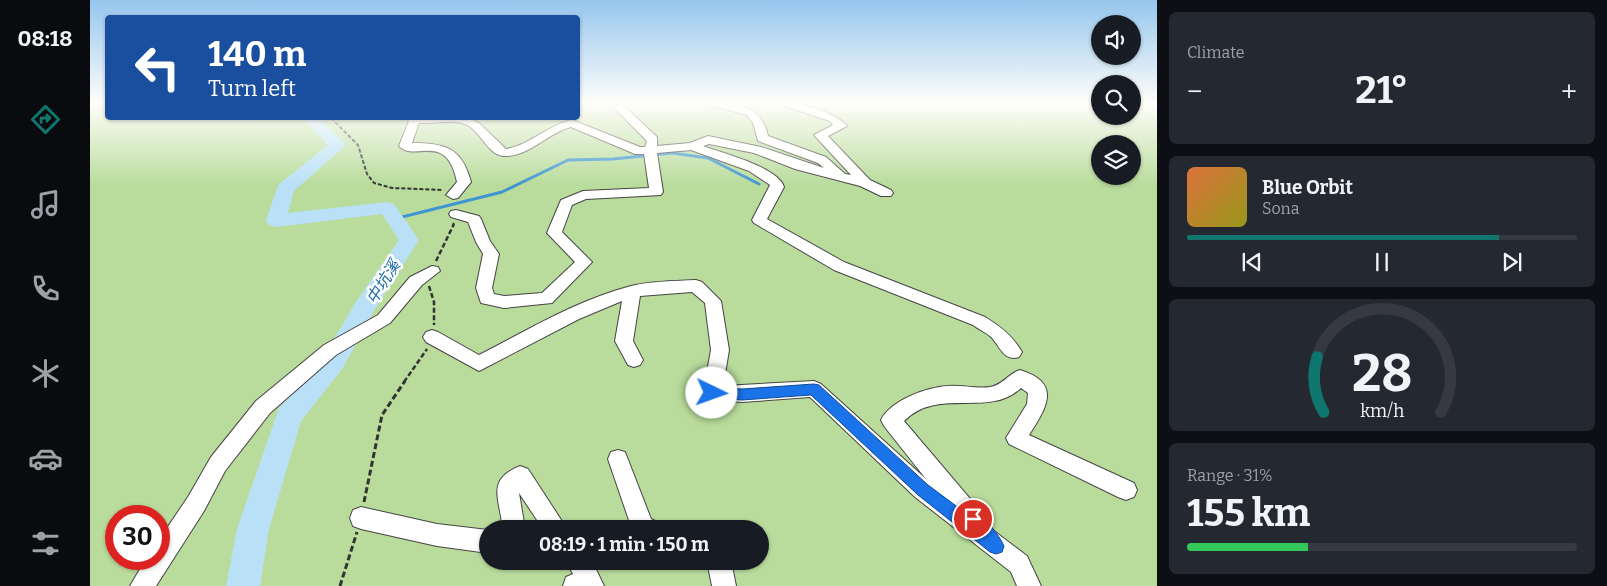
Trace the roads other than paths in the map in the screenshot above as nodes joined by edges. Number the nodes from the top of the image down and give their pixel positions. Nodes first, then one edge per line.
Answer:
1 (409, 130) edge
2 (482, 130) edge
3 (554, 130) edge
4 (590, 130) edge
5 (643, 130) edge
6 (761, 130) edge
7 (831, 130) edge
8 (692, 146) junction
9 (651, 153) junction
10 (841, 177) junction
11 (865, 183) junction
12 (886, 193) dead end
13 (432, 271) road end
14 (632, 292) junction
15 (432, 337) road end
16 (1013, 352) dead end
17 (634, 360) dead end
18 (618, 459) dead end
19 (1126, 490) dead end
20 (361, 518) road end
21 (513, 520) edge
22 (550, 520) edge
23 (640, 520) edge
24 (479, 541) edge
25 (996, 546) junction
26 (721, 570) edge
27 (142, 586) edge
28 (724, 586) edge
29 (1029, 586) edge

1 - 9 street
2 - 3 street
4 - 9 street
5 - 9 street
6 - 10 street
7 - 11 street
8 - 9 street
8 - 10 street
8 - 16 street
10 - 11 street
11 - 12 street
13 - 27 street
14 - 15 street
14 - 17 street
14 - 25 street
18 - 23 lane
19 - 25 street
20 - 24 street
21 - 22 street
25 - 29 street
26 - 28 street

